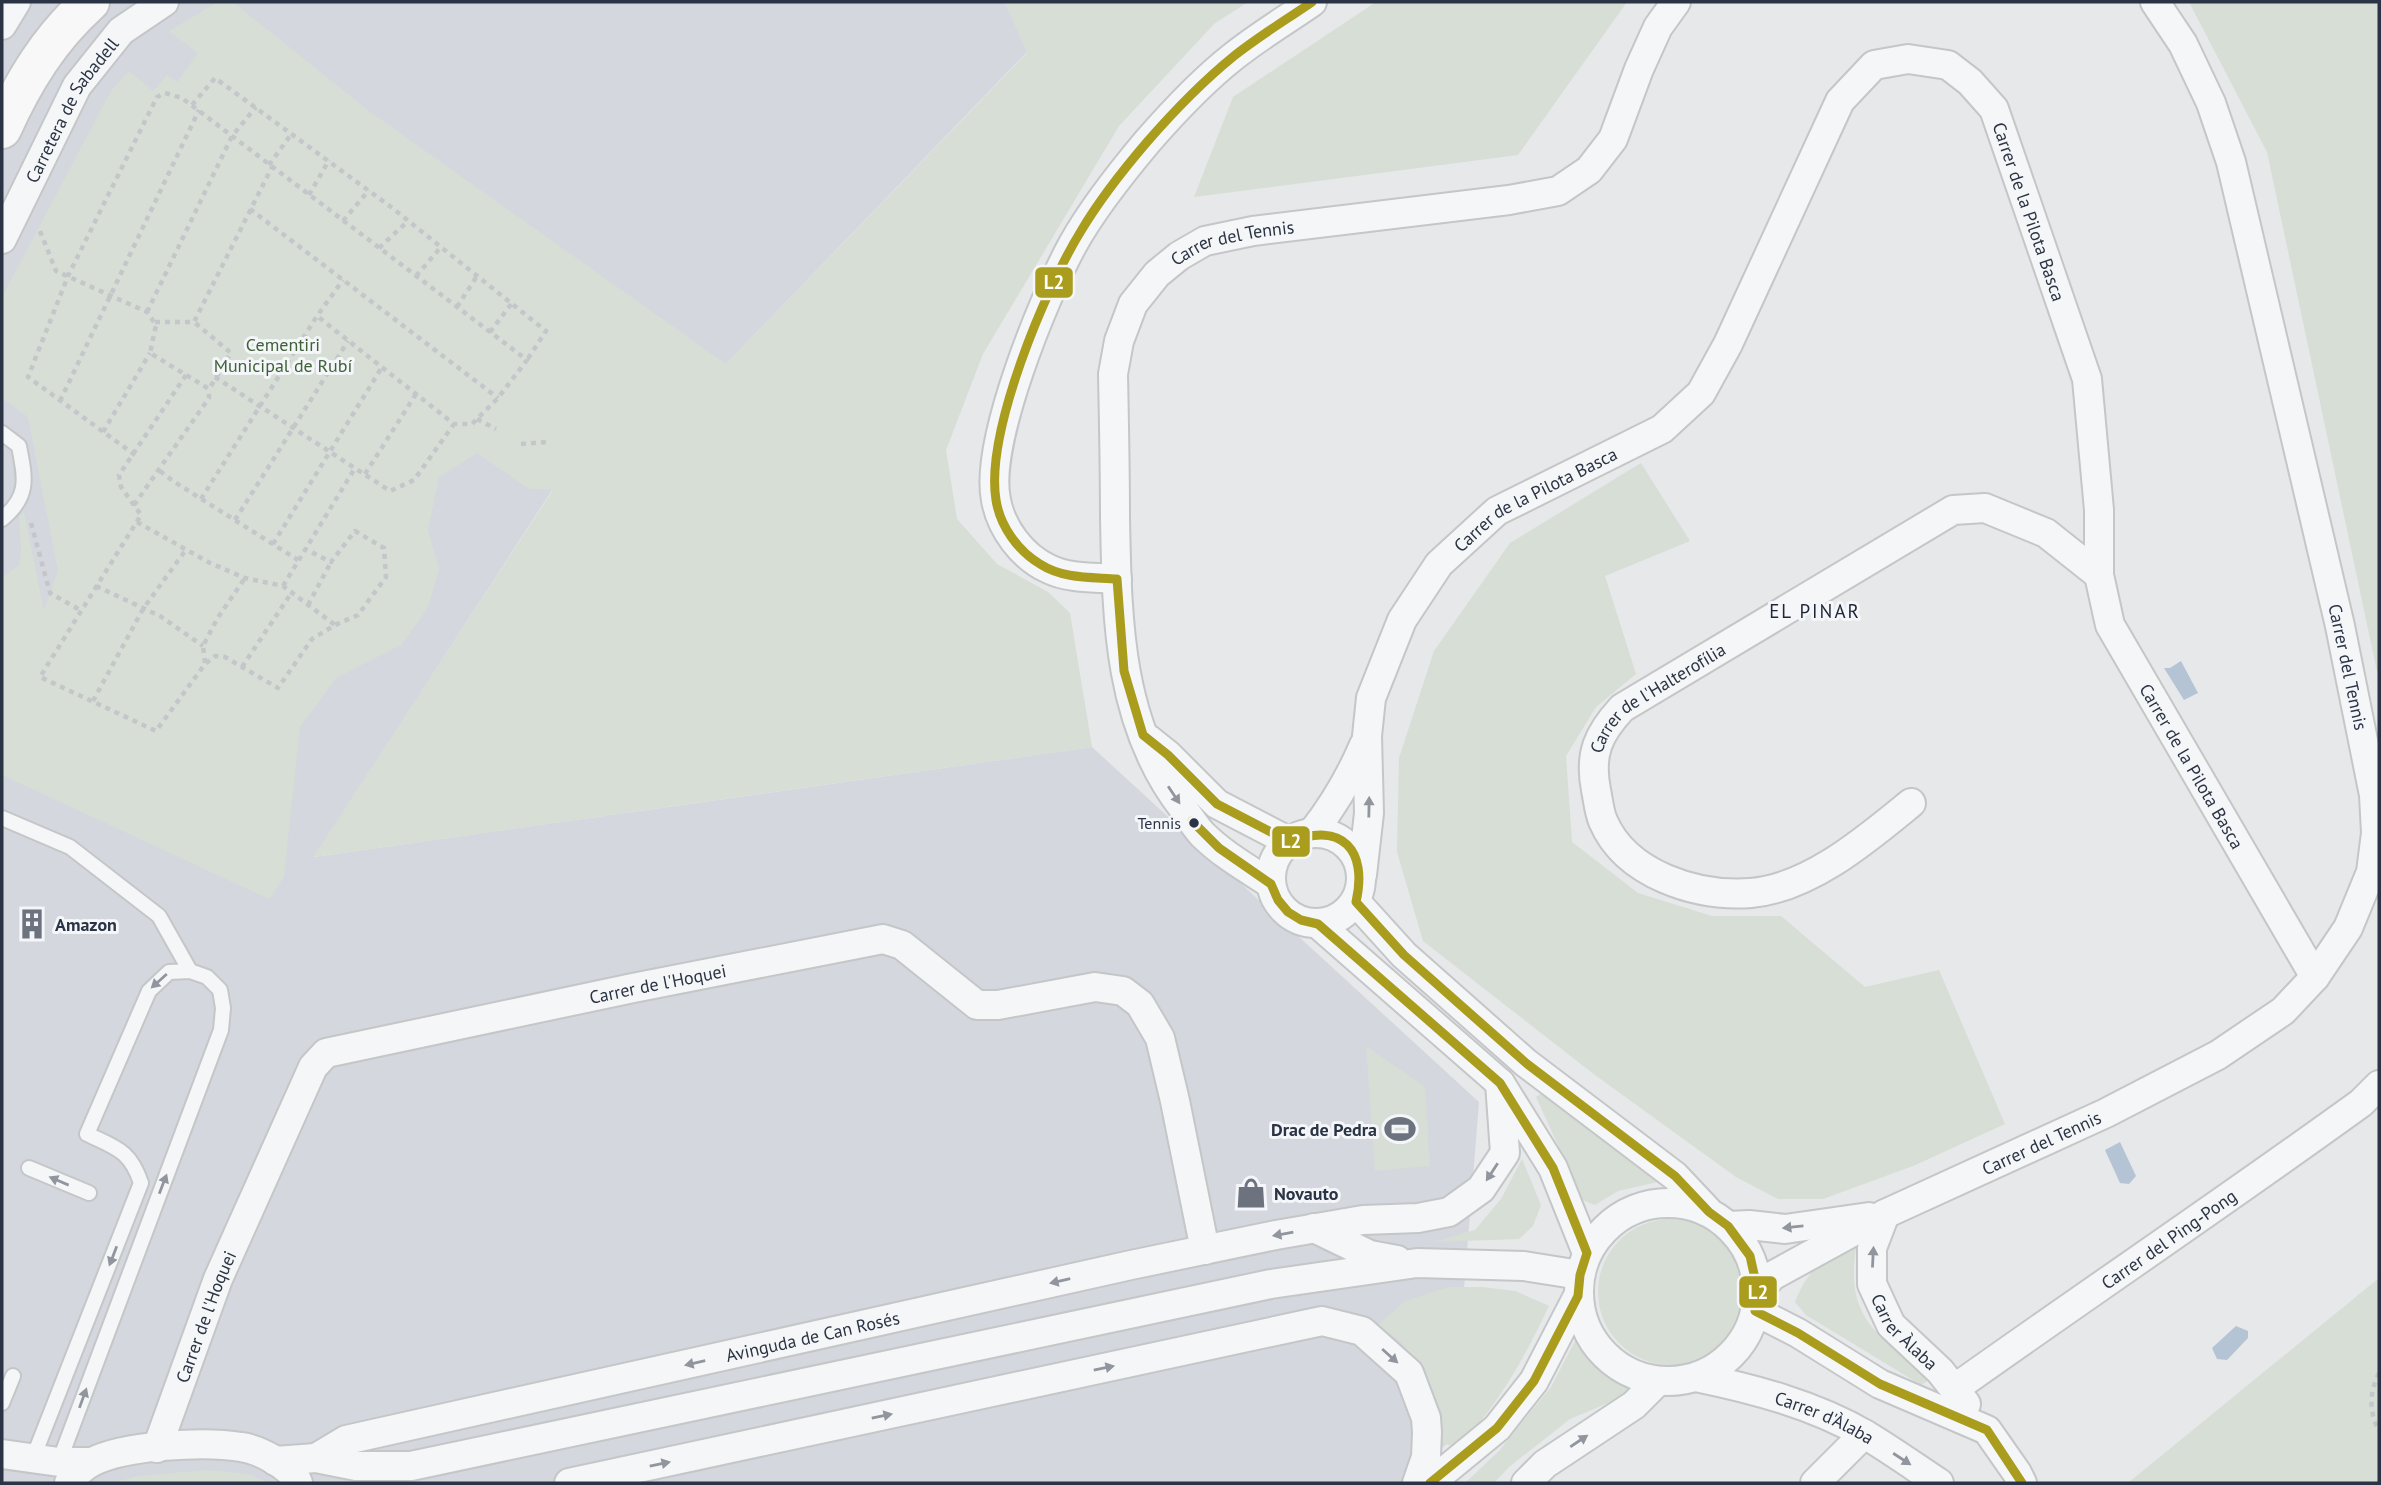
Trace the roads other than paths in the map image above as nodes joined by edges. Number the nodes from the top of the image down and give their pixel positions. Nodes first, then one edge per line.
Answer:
1 (16, 2) edge
2 (90, 2) edge
3 (164, 2) edge
4 (1312, 2) edge
5 (1676, 2) edge
6 (2155, 2) edge
7 (2, 25) edge
8 (2, 129) edge
9 (2, 239) edge
10 (2, 433) edge
11 (2, 519) edge
12 (2099, 575) junction
13 (1116, 579) junction
14 (1143, 735) junction
15 (1367, 736) junction
16 (1911, 803) dead end
17 (2, 818) edge
18 (1301, 837) junction
19 (1271, 884) junction
20 (1359, 888) junction
21 (1318, 924) junction
22 (190, 971) junction
23 (2315, 977) junction
24 (1500, 1083) junction
25 (2379, 1085) edge
26 (29, 1168) dead end
27 (89, 1194) dead end
28 (1885, 1214) junction
29 (1718, 1219) junction
30 (1314, 1228) junction
31 (1205, 1250) junction
32 (1418, 1263) junction
33 (1582, 1275) junction
34 (1271, 1284) junction
35 (1756, 1302) junction
36 (1362, 1331) junction
37 (13, 1376) dead end
38 (1696, 1377) junction
39 (1658, 1381) junction
40 (1954, 1389) junction
41 (3, 1398) edge
42 (1987, 1430) junction
43 (1864, 1434) junction
44 (157, 1448) junction
45 (2, 1454) edge
46 (316, 1458) junction
47 (275, 1461) junction
48 (411, 1466) junction
49 (54, 1468) edge
50 (298, 1483) edge
51 (376, 1483) edge
52 (569, 1483) edge
53 (1417, 1483) edge
54 (1430, 1483) edge
55 (1526, 1483) edge
56 (1815, 1483) edge
57 (1939, 1483) edge
58 (2022, 1483) edge

1 - 7 street
2 - 8 main road
3 - 9 street, Carretera de Sabadell
4 - 13 street
5 - 13 street, Carrer del Tennis
6 - 23 street, Carrer del Tennis
10 - 11 lane
12 - 15 street, Carrer de la Pilota Basca
12 - 16 street, Carrer de l'Halterofília
12 - 23 street, Carrer de la Pilota Basca
13 - 14 street, Carrer del Tennis
14 - 18 street
14 -> 19 street, Carrer del Tennis
15 - 18 street, Carrer de la Pilota Basca
20 -> 15 street, Carrer de la Pilota Basca
17 - 22 lane
18 - 19 street
18 - 20 street
19 - 21 street, Carrer del Tennis
20 - 21 street
20 - 29 street
21 - 24 street, Carrer del Tennis
49 -> 22 lane
22 -> 49 lane
23 - 28 street, Carrer del Tennis
24 -> 30 street, Avinguda de Can Rosés
24 - 33 street, Carrer del Tennis
25 - 40 street, Carrer del Ping-Pong
27 -> 26 lane
28 -> 29 street, Carrer del Tennis
28 - 35 street, Carrer del Tennis
40 -> 28 street, Carrer Àlaba
29 - 33 street
29 - 35 street
30 -> 31 street, Avinguda de Can Rosés
30 - 32 street, Avinguda de Can Rosés
31 - 44 street, Carrer de l'Hoquei
31 -> 46 street, Avinguda de Can Rosés
32 - 33 street, Avinguda de Can Rosés
32 - 34 street, Avinguda de Can Rosés
33 - 39 street
33 - 54 street
34 - 36 street, Avinguda de Can Rosés
34 - 48 street, Avinguda de Can Rosés
35 - 38 street
35 - 42 street
52 -> 36 street, Avinguda de Can Rosés
36 -> 53 street, Avinguda de Can Rosés
37 - 41 lane
38 - 39 street
38 - 43 street, Carrer d'Àlaba
55 -> 39 street
40 - 42 street, Carrer Àlaba
42 - 58 street
43 - 56 street
43 -> 57 street, Carrer d'Àlaba
44 - 47 street
44 - 49 street
45 - 49 street
46 - 47 street, Avinguda de Can Rosés
46 - 48 street, Avinguda de Can Rosés
47 - 50 street
48 - 51 street, Avinguda de Can Rosés

